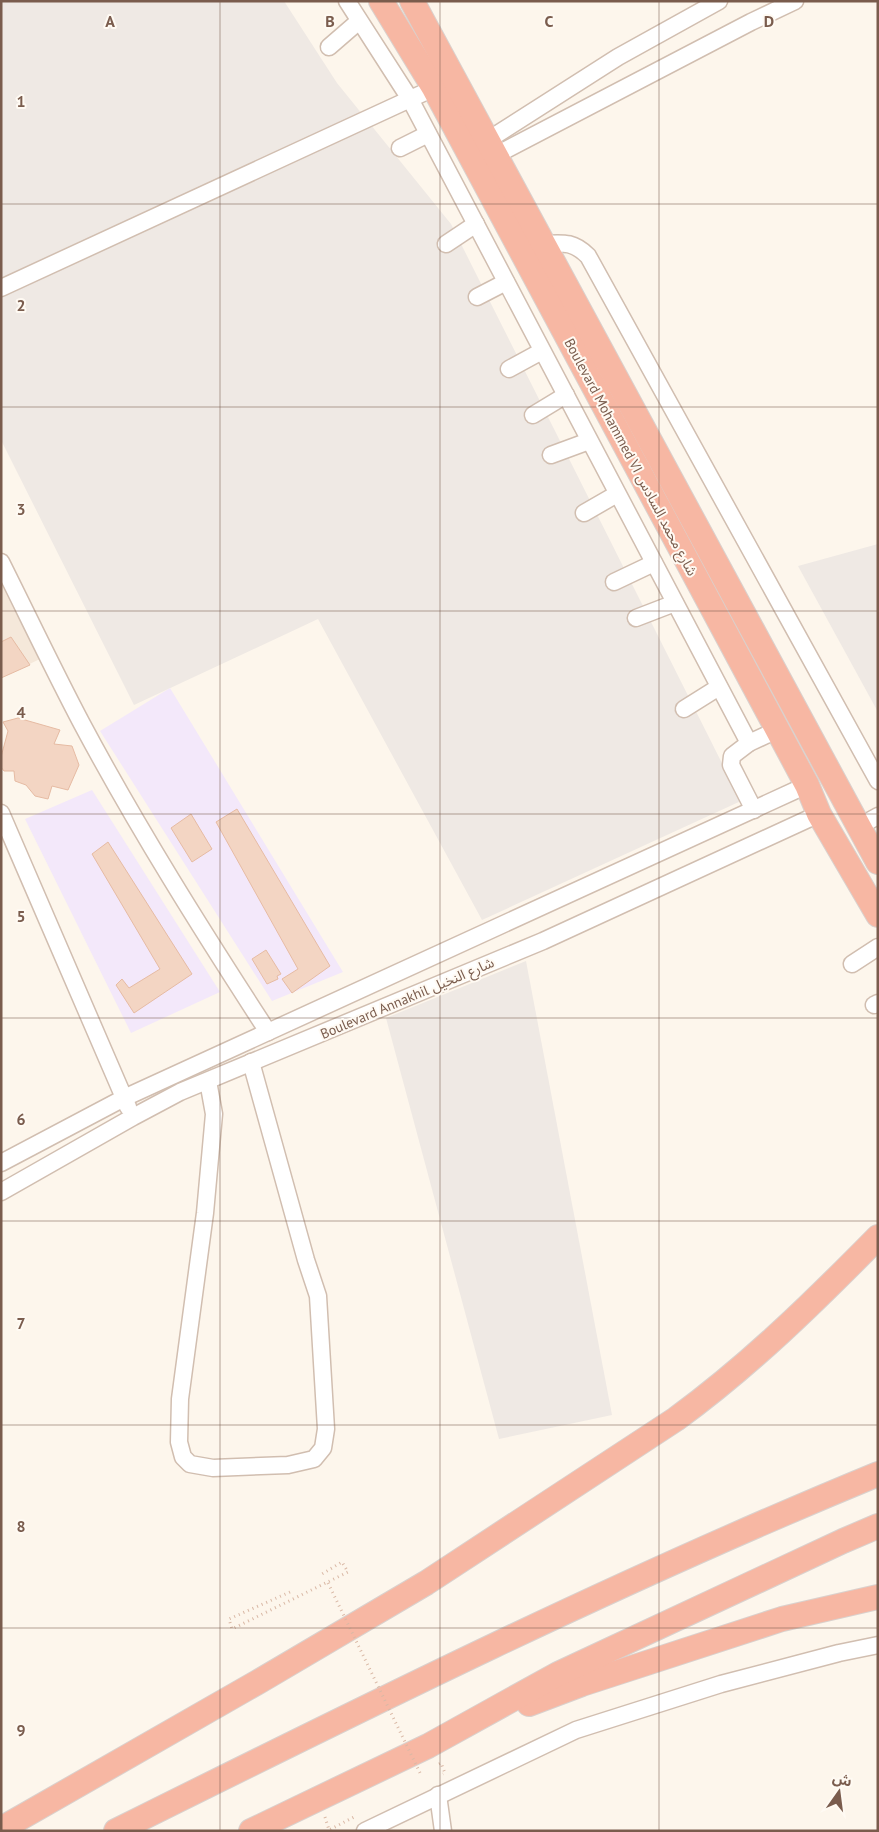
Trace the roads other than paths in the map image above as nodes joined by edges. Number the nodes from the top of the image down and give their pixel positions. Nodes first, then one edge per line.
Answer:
1 (347, 1) edge
2 (381, 1) edge
3 (412, 1) edge
4 (719, 1) edge
5 (795, 1) edge
6 (359, 21) junction
7 (329, 47) dead end
8 (434, 88) junction
9 (410, 99) junction
10 (428, 134) junction
11 (400, 148) dead end
12 (492, 148) junction
13 (476, 224) junction
14 (446, 244) dead end
15 (544, 244) junction
16 (506, 282) junction
17 (1, 288) edge
18 (477, 297) dead end
19 (542, 351) junction
20 (509, 369) dead end
21 (566, 395) junction
22 (533, 415) dead end
23 (590, 440) junction
24 (551, 455) dead end
25 (617, 494) junction
26 (584, 513) dead end
27 (1, 562) edge
28 (654, 563) junction
29 (614, 582) dead end
30 (675, 603) junction
31 (636, 618) dead end
32 (719, 687) junction
33 (684, 709) dead end
34 (777, 730) junction
35 (749, 743) junction
36 (878, 780) edge
37 (807, 785) junction
38 (754, 810) junction
39 (1, 813) edge
40 (819, 814) junction
41 (868, 822) edge
42 (878, 862) edge
43 (878, 916) edge
44 (878, 947) edge
45 (852, 964) dead end
46 (268, 1032) junction
47 (251, 1062) junction
48 (208, 1081) junction
49 (124, 1098) junction
50 (132, 1117) junction
51 (1, 1163) edge
52 (1, 1192) edge
53 (878, 1237) edge
54 (878, 1474) edge
55 (878, 1526) edge
56 (878, 1597) edge
57 (878, 1645) edge
58 (430, 1761) junction
59 (438, 1795) junction
60 (1, 1829) edge
61 (116, 1831) edge
62 (251, 1831) edge
63 (365, 1831) edge
64 (443, 1831) edge

1 - 6 street
2 - 8 highway, Boulevard Mohammed VI شارع محمد السادس
3 - 12 highway, Boulevard Mohammed VI شارع محمد السادس
4 - 12 street
5 - 12 street
6 - 7 street
6 - 9 street
8 - 9 street
8 - 34 highway, Boulevard Mohammed VI شارع محمد السادس
9 - 10 street
9 - 17 street
10 - 11 street
10 - 13 street
12 - 15 highway, Boulevard Mohammed VI شارع محمد السادس
13 - 14 street
13 - 16 street
15 - 36 street
15 - 41 highway, Boulevard Mohammed VI شارع محمد السادس
16 - 18 street
16 - 19 street
19 - 20 street
19 - 21 street
21 - 22 street
21 - 23 street
23 - 24 street
23 - 25 street
25 - 26 street
25 - 28 street
27 - 46 street
28 - 29 street
28 - 30 street
30 - 31 street
30 - 32 street
32 - 33 street
32 - 35 street
34 - 35 street
34 - 37 highway, Boulevard Mohammed VI شارع محمد السادس
35 - 38 street
37 - 38 street, Boulevard Annakhil شارع النخيل
37 - 40 highway, Boulevard Mohammed VI شارع محمد السادس
38 - 46 street, Boulevard Annakhil شارع النخيل
39 - 49 street
40 - 43 highway, Boulevard Mohammed VI شارع محمد السادس
40 - 47 street, Boulevard Annakhil شارع النخيل
41 - 42 highway, Boulevard Mohammed VI شارع محمد السادس
44 - 45 street
46 - 49 street, Boulevard Annakhil شارع النخيل
47 - 48 street, Boulevard Annakhil شارع النخيل
47 - 48 street
48 - 50 street, Boulevard Annakhil شارع النخيل
49 - 50 street
49 - 51 street, Boulevard Annakhil شارع النخيل
50 - 52 street, Boulevard Annakhil شارع النخيل
53 - 60 highway
54 - 61 highway
55 - 58 highway
56 - 58 highway
57 - 59 street
58 - 62 highway
59 - 63 street
59 - 64 street

